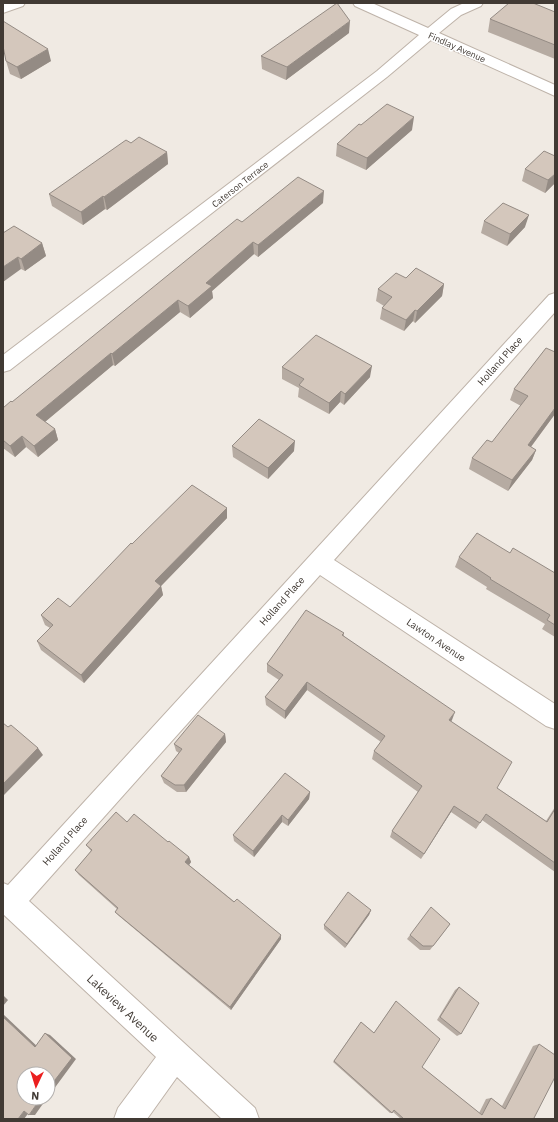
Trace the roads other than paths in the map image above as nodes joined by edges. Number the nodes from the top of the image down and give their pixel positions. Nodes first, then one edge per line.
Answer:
1 (18, 3) edge
2 (360, 3) edge
3 (476, 3) edge
4 (3, 9) edge
5 (429, 34) junction
6 (555, 91) edge
7 (555, 300) edge
8 (3, 365) edge
9 (318, 561) junction
10 (555, 718) edge
11 (7, 899) edge
12 (174, 1056) junction
13 (129, 1119) edge
14 (244, 1119) edge

1 - 4 street
2 - 5 street, Findlay Avenue
3 - 5 street, Caterson Terrace
5 - 6 street, Findlay Avenue
5 - 8 street, Caterson Terrace
7 - 9 street, Holland Place
9 - 10 street, Lawton Avenue
9 - 11 street, Holland Place
11 - 12 street, Lakeview Avenue
12 - 13 street
12 - 14 street, Lakeview Avenue

